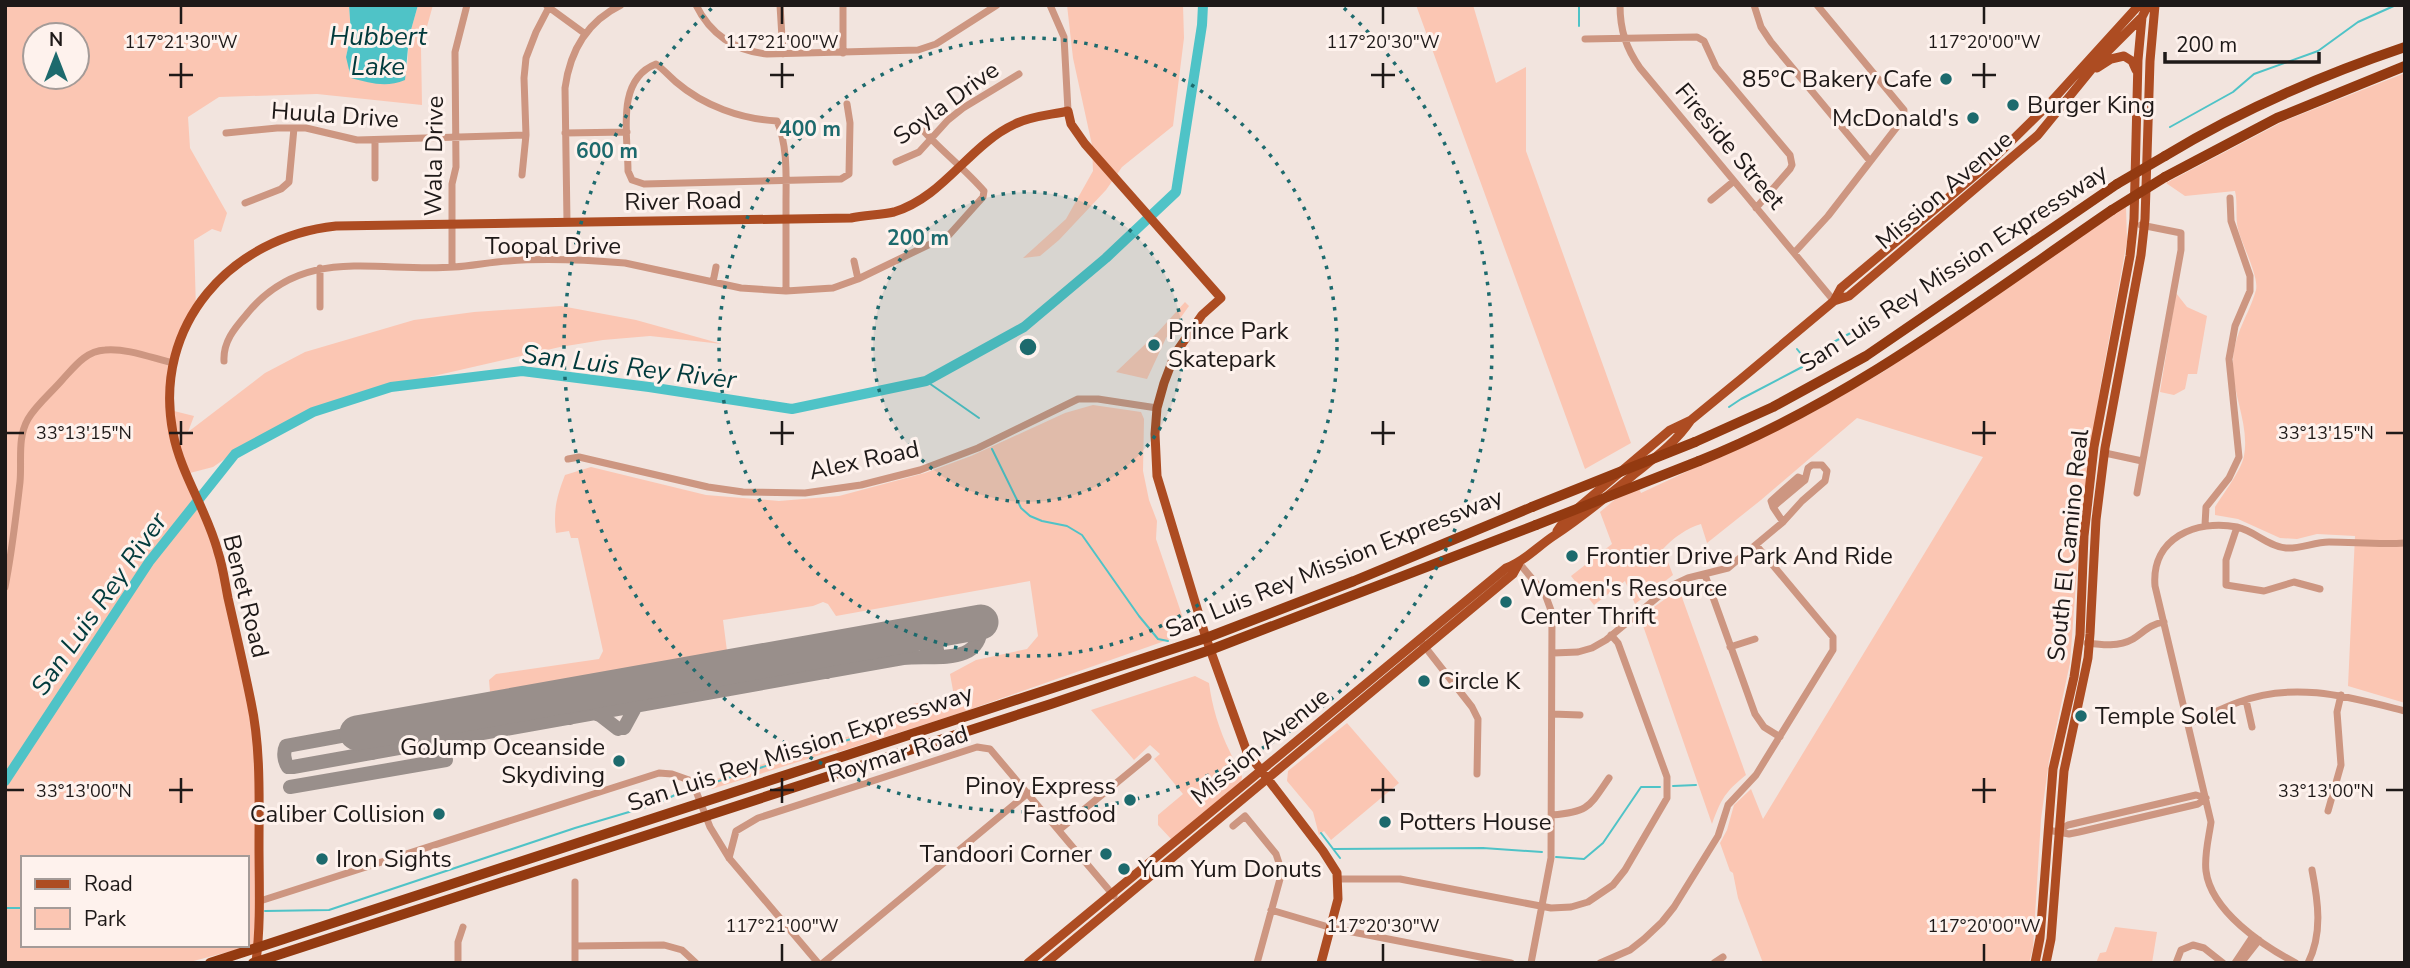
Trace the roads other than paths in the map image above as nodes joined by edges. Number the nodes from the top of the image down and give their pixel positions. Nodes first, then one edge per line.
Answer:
1 (467, 5) edge
2 (621, 5) edge
3 (696, 5) edge
4 (780, 5) edge
5 (843, 5) edge
6 (997, 5) edge
7 (1050, 5) edge
8 (1620, 5) edge
9 (1754, 5) edge
10 (1817, 5) edge
11 (2139, 5) edge
12 (2148, 5) edge
13 (2156, 5) edge
14 (548, 6) edge
15 (2142, 17) junction
16 (584, 33) junction
17 (1586, 38) dead end
18 (1623, 38) junction
19 (2405, 47) edge
20 (843, 53) junction
21 (782, 54) junction
22 (2405, 66) edge
23 (2137, 73) junction
24 (1019, 74) dead end
25 (2076, 74) junction
26 (2087, 75) junction
27 (703, 100) junction
28 (847, 104) dead end
29 (2049, 104) junction
30 (2064, 104) junction
31 (698, 109) dead end
32 (1068, 111) junction
33 (920, 127) dead end
34 (294, 128) junction
35 (627, 132) junction
36 (226, 133) dead end
37 (565, 133) junction
38 (2020, 134) junction
39 (526, 135) junction
40 (2038, 135) junction
41 (456, 138) junction
42 (930, 138) junction
43 (375, 140) junction
44 (1870, 161) junction
45 (896, 162) dead end
46 (960, 166) junction
47 (2001, 169) junction
48 (522, 175) dead end
49 (375, 178) dead end
50 (786, 180) junction
51 (1734, 181) junction
52 (1956, 192) junction
53 (2230, 198) dead end
54 (1711, 200) dead end
55 (245, 203) dead end
56 (1942, 203) junction
57 (1756, 208) junction
58 (1949, 212) junction
59 (786, 219) junction
60 (567, 222) junction
61 (451, 224) junction
62 (1935, 224) junction
63 (2133, 225) junction
64 (2144, 225) junction
65 (270, 243) joint
66 (1794, 253) junction
67 (854, 261) dead end
68 (452, 267) junction
69 (716, 267) dead end
70 (320, 268) junction
71 (858, 279) junction
72 (713, 282) junction
73 (786, 291) junction
74 (1834, 301) junction
75 (320, 307) dead end
76 (224, 361) dead end
77 (173, 363) junction
78 (1157, 408) junction
79 (2105, 453) junction
80 (568, 459) dead end
81 (2142, 461) junction
82 (2137, 493) dead end
83 (1783, 523) junction
84 (2206, 524) junction
85 (2237, 527) junction
86 (2405, 543) edge
87 (1756, 545) junction
88 (1519, 563) junction
89 (7, 566) edge
90 (1705, 575) junction
91 (5, 587) edge
92 (2320, 589) dead end
93 (2164, 621) junction
94 (1611, 635) junction
95 (1206, 638) junction
96 (1755, 639) dead end
97 (1422, 643) junction
98 (2079, 643) junction
99 (2090, 644) junction
100 (1730, 647) junction
101 (1210, 650) junction
102 (1553, 653) junction
103 (2341, 695) junction
104 (2246, 700) junction
105 (2405, 711) edge
106 (1552, 714) junction
107 (1580, 715) dead end
108 (2188, 724) junction
109 (2252, 727) dead end
110 (1780, 737) junction
111 (1148, 758) dead end
112 (1260, 770) junction
113 (1477, 774) dead end
114 (1267, 778) junction
115 (1609, 778) dead end
116 (1028, 793) junction
117 (2206, 798) junction
118 (700, 802) junction
119 (2328, 811) dead end
120 (1552, 815) junction
121 (705, 816) junction
122 (1233, 826) dead end
123 (1059, 830) junction
124 (2048, 830) junction
125 (2059, 830) junction
126 (729, 858) junction
127 (2312, 870) dead end
128 (1338, 879) junction
129 (575, 882) dead end
130 (1116, 897) junction
131 (260, 901) junction
132 (1542, 907) junction
133 (1270, 910) junction
134 (463, 927) dead end
135 (1332, 928) junction
136 (2256, 938) junction
137 (1057, 939) junction
138 (575, 946) junction
139 (257, 948) junction
140 (1723, 957) dead end
141 (1615, 960) edge
142 (255, 962) edge
143 (210, 963) edge
144 (458, 963) edge
145 (575, 963) edge
146 (696, 963) edge
147 (818, 963) edge
148 (823, 963) edge
149 (1028, 963) edge
150 (1044, 963) edge
151 (1257, 963) edge
152 (1321, 963) edge
153 (1511, 963) edge
154 (1531, 963) edge
155 (1600, 963) edge
156 (1714, 963) edge
157 (2035, 963) edge
158 (2046, 963) edge
159 (2176, 963) edge
160 (2223, 963) edge
161 (2235, 963) edge
162 (2241, 963) edge
163 (2296, 963) edge
164 (2308, 963) edge

1 - 41 street, Wala Drive
2 - 16 street
3 - 21 street
4 - 21 street
5 - 20 street
6 - 20 street
7 - 32 street
8 - 18 street, Fireside Street
9 - 44 street
10 - 44 street
11 - 25 main road, Mission Avenue
12 - 15 main road, South El Camino Real
13 - 15 main road, Mission Avenue
13 - 64 main road, South El Camino Real
14 - 16 street
14 - 39 street
15 - 23 main road, South El Camino Real
15 - 26 main road, Mission Avenue
16 - 37 street
17 - 18 street
18 - 51 street, Fireside Street
18 - 57 street
19 - 95 highway, San Luis Rey Mission Expressway, bridge
20 - 21 street
22 - 101 highway, San Luis Rey Mission Expressway, bridge
23 - 26 main road
23 - 63 main road, South El Camino Real
24 - 42 street, Soyla Drive
25 - 29 main road, Mission Avenue
25 - 30 main road
26 - 30 main road, Mission Avenue
27 - 31 street
27 - 35 street
27 - 50 street
28 - 50 street
29 - 38 main road, Mission Avenue
29 - 40 main road
30 - 40 main road, Mission Avenue
32 - 46 main road, River Road
32 - 78 main road
33 - 42 street
34 - 36 street, Huula Drive
34 - 43 street, Huula Drive
34 - 55 street
35 - 37 street
35 - 50 street
37 - 60 street
38 - 47 main road
38 - 52 main road, Mission Avenue
39 - 41 street, Huula Drive
39 - 48 street
40 - 47 main road, Mission Avenue
41 - 43 street, Huula Drive
41 - 61 street, Wala Drive
42 - 45 street, Soyla Drive
42 - 46 street
43 - 49 street
44 - 66 street
46 - 59 main road, River Road
46 - 71 street, Toopal Drive
47 - 58 main road, Mission Avenue
50 - 59 street
51 - 54 street
51 - 57 street, Fireside Street
52 - 56 main road, Mission Avenue
52 - 58 main road
53 - 84 street
56 - 62 main road
56 - 74 main road, Mission Avenue
57 - 66 street, Fireside Street
58 - 62 main road, Mission Avenue
59 - 60 main road, River Road
59 - 73 street
60 - 61 main road, River Road
61 - 65 main road, River Road
61 - 68 street, Wala Drive
62 - 74 main road, Mission Avenue
63 - 64 street
63 - 98 main road, South El Camino Real
64 - 79 main road, South El Camino Real
64 - 81 street
65 - 77 main road, Benet Road
66 - 74 street, Fireside Street
67 - 71 street
68 - 70 street, Toopal Drive
68 - 72 street, Toopal Drive
69 - 72 street
70 - 75 street
70 - 76 street, Toopal Drive
71 - 73 street, Toopal Drive
72 - 73 street, Toopal Drive
74 - 88 main road, Mission Avenue
77 - 89 street
77 - 131 main road, Benet Road
78 - 80 street, Alex Road
78 - 95 main road
79 - 81 street
79 - 99 main road, South El Camino Real
81 - 82 street
83 - 83 street
83 - 87 street
84 - 85 street
84 - 93 street
85 - 86 street
85 - 92 street
87 - 90 street
87 - 110 street
88 - 97 main road, Mission Avenue
88 - 102 street
89 - 91 street
90 - 94 street
90 - 100 street
93 - 99 street
93 - 108 street
94 - 102 street
94 - 132 street
95 - 101 main road
95 - 118 highway, San Luis Rey Mission Expressway
96 - 100 street
97 - 112 main road, Mission Avenue
97 - 113 street
97 - 114 main road, Mission Avenue
98 - 99 street
98 - 124 main road, South El Camino Real
99 - 125 main road, South El Camino Real
100 - 110 street
101 - 112 main road
101 - 121 highway, San Luis Rey Mission Expressway
102 - 106 street
103 - 104 street
103 - 105 street
103 - 119 street
104 - 108 street
104 - 109 street
106 - 107 street
106 - 120 street
108 - 117 street
110 - 141 street
111 - 123 street
112 - 114 main road
112 - 130 main road, Mission Avenue
114 - 128 main road
114 - 130 main road, Mission Avenue
115 - 120 street
116 - 123 street, Roymar Road
116 - 126 street, Roymar Road
116 - 148 street
117 - 125 street
117 - 136 street
118 - 121 street
118 - 131 street
118 - 139 highway, San Luis Rey Mission Expressway
120 - 132 street
121 - 126 street
121 - 142 highway, San Luis Rey Mission Expressway
122 - 133 street
123 - 130 street, Roymar Road
124 - 125 street
124 - 157 main road, South El Camino Real
125 - 158 main road, South El Camino Real
126 - 147 street
127 - 164 street
128 - 132 street
128 - 135 main road
129 - 138 street
130 - 137 main road, Mission Avenue
130 - 150 main road, Mission Avenue
131 - 139 main road, Benet Road
132 - 154 street
133 - 135 street
133 - 151 street
134 - 144 street
135 - 152 main road
135 - 153 street
136 - 161 street
136 - 162 street
136 - 163 street
137 - 149 main road, Mission Avenue
137 - 150 main road
138 - 145 street
138 - 146 street
139 - 142 main road, Benet Road
139 - 143 highway, San Luis Rey Mission Expressway
140 - 156 street
141 - 155 street
159 - 160 street

